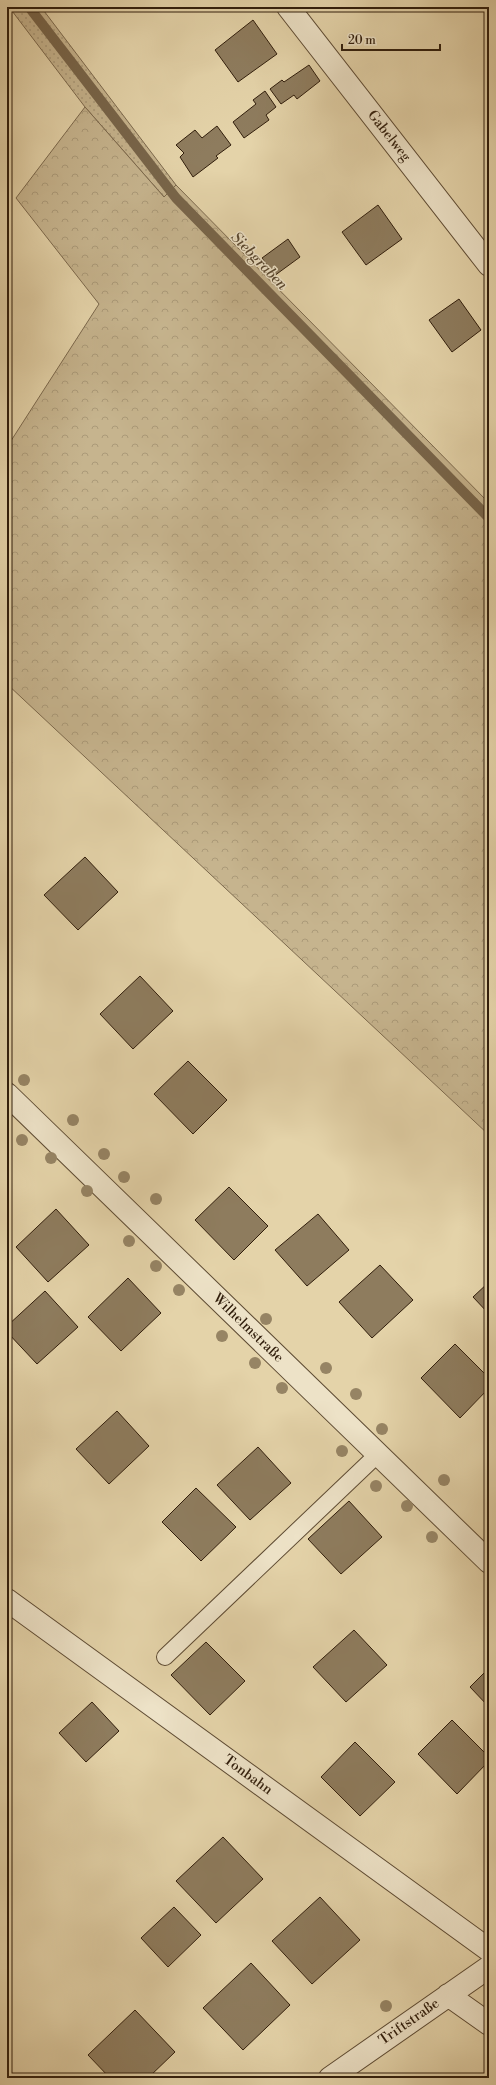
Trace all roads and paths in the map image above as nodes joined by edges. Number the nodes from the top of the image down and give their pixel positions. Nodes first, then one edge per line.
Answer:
1 (288, 7) edge
2 (489, 265) edge
3 (7, 1094) edge
4 (378, 1454) junction
5 (489, 1562) edge
6 (7, 1600) edge
7 (165, 1657) dead end
8 (489, 1950) edge
9 (489, 1967) edge
10 (448, 1995) junction
11 (489, 2024) edge
12 (330, 2078) edge

1 - 2 street, Gabelweg
3 - 4 street, Wilhelmstraße
4 - 5 street, Wilhelmstraße
4 - 7 lane
6 - 8 street, Tonbahn
9 - 10 street, Triftstraße
10 - 11 street
10 - 12 street, Triftstraße

